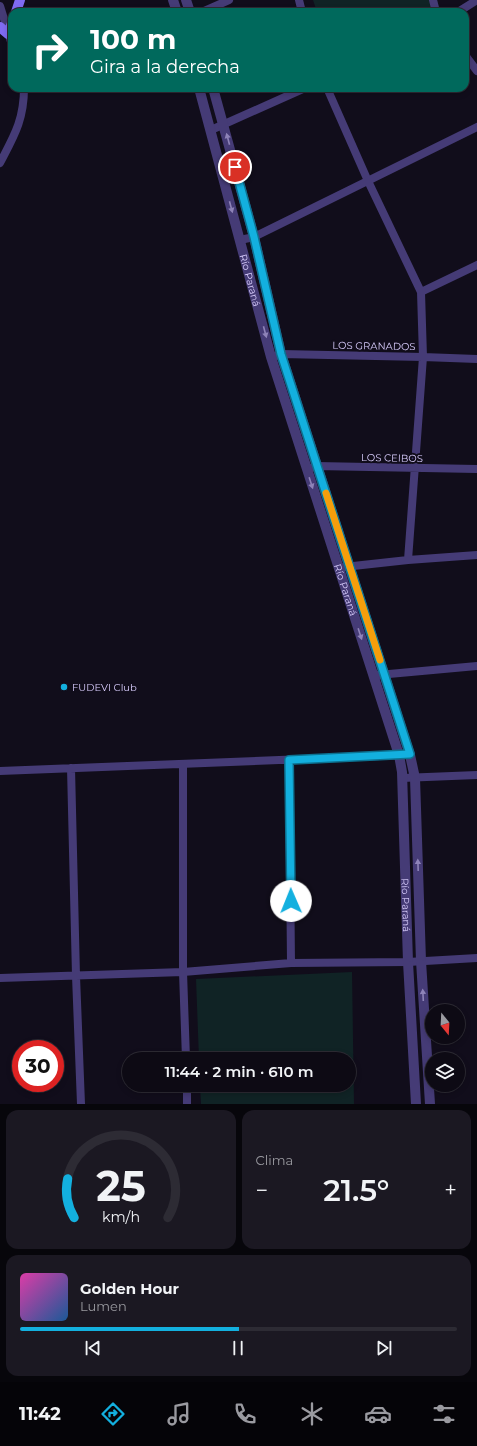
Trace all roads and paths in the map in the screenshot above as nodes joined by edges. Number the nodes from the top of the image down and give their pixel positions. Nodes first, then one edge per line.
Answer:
1 (229, 0) edge
2 (477, 0) edge
3 (0, 6) edge
4 (211, 8) edge
5 (464, 8) edge
6 (0, 27) edge
7 (8, 34) joint
8 (469, 61) edge
9 (477, 71) edge
10 (24, 92) edge
11 (200, 92) edge
12 (214, 92) edge
13 (296, 92) edge
14 (328, 92) edge
15 (224, 125) junction
16 (477, 127) edge
17 (211, 130) junction
18 (0, 163) edge
19 (368, 181) junction
20 (254, 237) junction
21 (240, 240) junction
22 (477, 265) edge
23 (421, 292) junction
24 (281, 354) junction
25 (271, 357) junction
26 (423, 357) junction
27 (477, 359) edge
28 (312, 467) junction
29 (415, 468) junction
30 (477, 469) edge
31 (477, 555) edge
32 (408, 560) junction
33 (350, 565) junction
34 (339, 568) junction
35 (477, 666) edge
36 (384, 674) junction
37 (373, 675) junction
38 (410, 754) junction
39 (399, 755) junction
40 (289, 760) junction
41 (183, 764) junction
42 (71, 768) junction
43 (0, 771) edge
44 (477, 775) edge
45 (402, 778) junction
46 (415, 778) junction
47 (477, 958) edge
48 (421, 961) junction
49 (408, 962) junction
50 (291, 963) junction
51 (183, 972) junction
52 (76, 976) junction
53 (0, 978) edge
54 (186, 1052) edge
55 (187, 1092) edge
56 (81, 1104) edge
57 (187, 1104) edge
58 (416, 1104) edge
59 (430, 1104) edge

1 - 4 street
2 - 5 street
3 - 7 street
6 - 7 main road
8 - 9 street
10 - 18 street
11 - 17 street, Río Paraná
12 - 15 street, Río Paraná
13 - 15 street
14 - 19 street
15 - 17 street
20 -> 15 street, Río Paraná
16 - 19 street
17 -> 21 street, Río Paraná
19 - 20 street
19 - 23 street
20 - 21 street
20 - 24 street, Río Paraná
21 -> 25 street, Río Paraná
22 - 23 street
23 - 26 street
24 - 25 street, LOS GRANADOS
24 - 26 street, LOS GRANADOS
24 - 28 street, Río Paraná
25 - 28 street, Río Paraná
26 - 27 street, LOS GRANADOS
26 - 29 street
28 - 29 street, LOS CEIBOS
28 - 33 street, Río Paraná
28 -> 34 street, Río Paraná
29 - 30 street, LOS CEIBOS
29 - 32 street
31 - 32 street
32 - 33 street
33 - 34 street
33 - 36 street, Río Paraná
34 -> 37 street, Río Paraná
35 - 36 street
36 - 37 street
36 - 38 street, Río Paraná
37 - 39 street, Río Paraná
38 - 39 street
38 - 46 street, Río Paraná
39 - 40 street
39 - 45 street, Río Paraná
40 - 41 street
40 - 50 street
41 - 42 street
41 - 51 street
42 - 43 street
42 - 52 street
44 - 46 street
45 - 46 street
45 - 49 street, Río Paraná
48 -> 46 street, Río Paraná
47 - 48 street
48 - 49 street
59 -> 48 street, Río Paraná
49 - 50 street
49 - 58 street, Río Paraná
50 - 51 street
51 - 52 street
51 - 54 street
52 - 53 street
52 - 56 street
55 - 57 street

